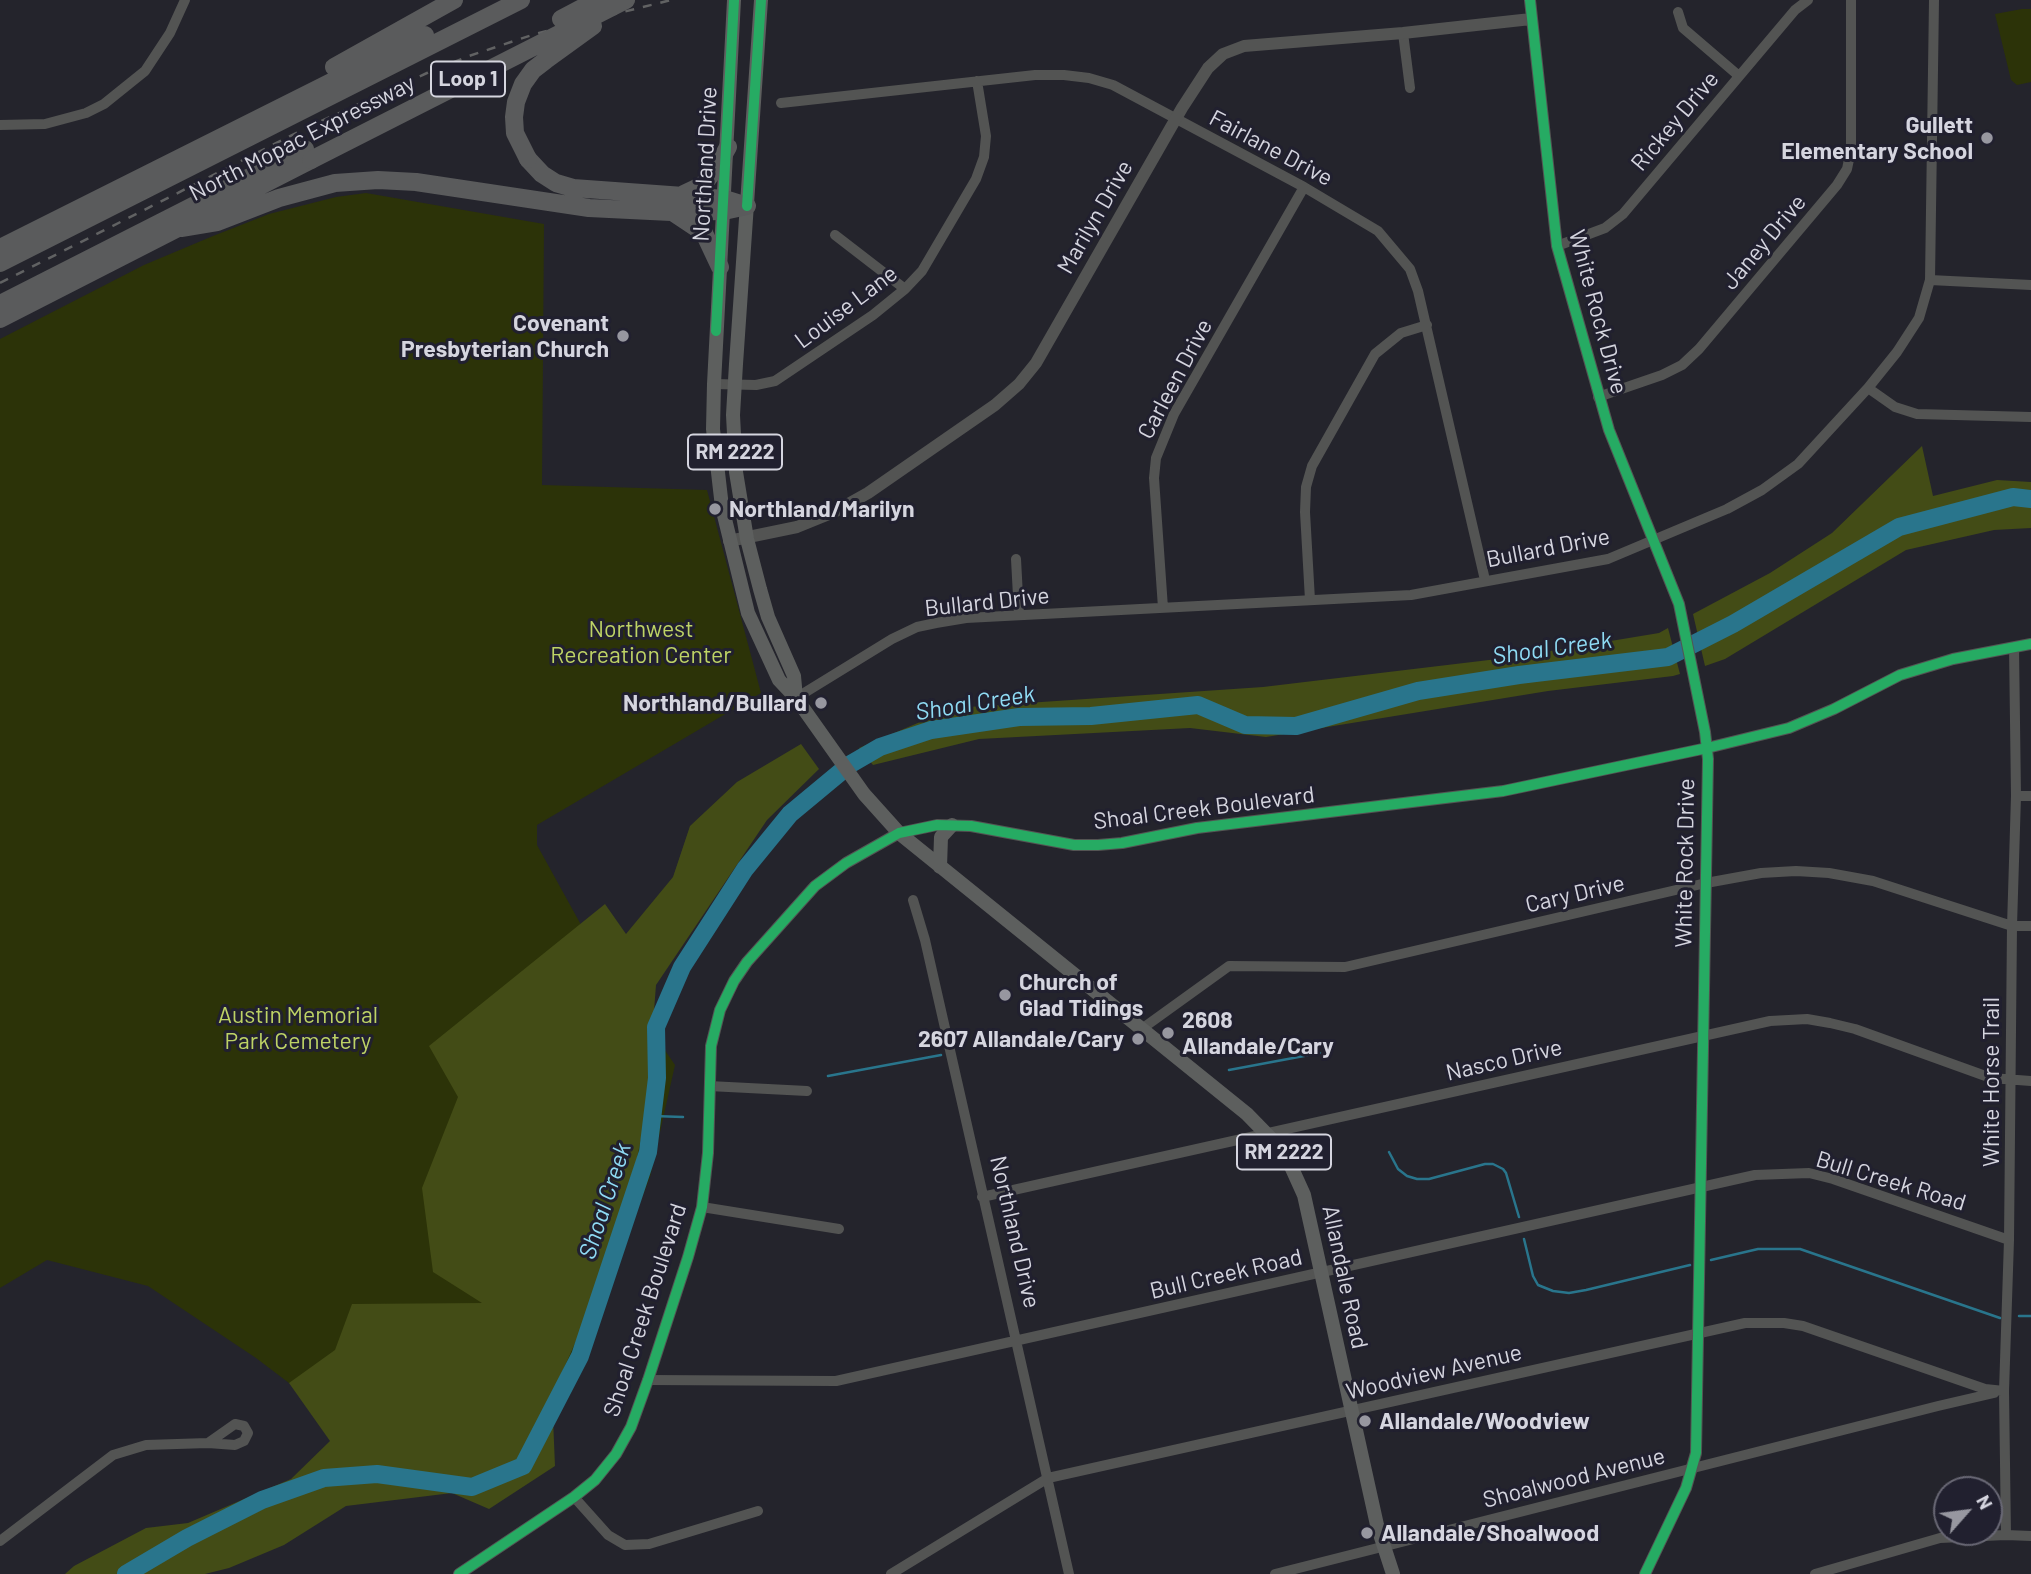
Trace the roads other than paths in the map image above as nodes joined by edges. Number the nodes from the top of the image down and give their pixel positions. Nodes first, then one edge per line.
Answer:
1 (185, 0) edge
2 (454, 0) edge
3 (494, 0) edge
4 (521, 0) edge
5 (597, 0) edge
6 (627, 0) edge
7 (734, 0) edge
8 (761, 0) edge
9 (1530, 0) edge
10 (1808, 0) edge
11 (1851, 0) edge
12 (1934, 0) edge
13 (1678, 12) dead end
14 (1531, 19) junction
15 (1403, 33) junction
16 (1739, 76) junction
17 (977, 81) junction
18 (1410, 88) dead end
19 (781, 103) dead end
20 (280, 106) junction
21 (1175, 119) junction
22 (0, 125) edge
23 (727, 147) junction
24 (308, 154) junction
25 (1304, 187) junction
26 (681, 195) junction
27 (725, 205) junction
28 (747, 206) junction
29 (671, 212) junction
30 (181, 228) junction
31 (835, 235) dead end
32 (1557, 246) junction
33 (0, 248) edge
34 (0, 263) edge
35 (720, 267) junction
36 (1930, 280) junction
37 (2031, 285) edge
38 (905, 289) junction
39 (0, 304) edge
40 (0, 319) edge
41 (1427, 325) junction
42 (714, 384) junction
43 (735, 386) junction
44 (1868, 388) junction
45 (1598, 397) junction
46 (2031, 417) edge
47 (747, 539) junction
48 (1655, 540) junction
49 (729, 541) junction
50 (1016, 559) dead end
51 (1485, 580) junction
52 (1310, 600) junction
53 (1163, 608) junction
54 (1019, 615) junction
55 (2031, 644) edge
56 (2014, 647) junction
57 (796, 698) junction
58 (1707, 748) junction
59 (2016, 796) junction
60 (2031, 796) edge
61 (952, 825) junction
62 (900, 833) junction
63 (940, 867) junction
64 (1706, 883) junction
65 (913, 900) dead end
66 (2011, 926) junction
67 (2031, 926) edge
68 (1143, 1028) junction
69 (1703, 1036) junction
70 (2011, 1081) junction
71 (2031, 1081) edge
72 (709, 1086) junction
73 (807, 1091) dead end
74 (1268, 1132) junction
75 (1699, 1187) junction
76 (982, 1197) junction
77 (702, 1207) junction
78 (839, 1229) dead end
79 (2009, 1240) junction
80 (1320, 1272) junction
81 (1698, 1332) junction
82 (1017, 1341) junction
83 (648, 1380) junction
84 (2004, 1391) junction
85 (1351, 1410) junction
86 (208, 1443) dead end
87 (1693, 1468) junction
88 (1048, 1478) junction
89 (574, 1497) junction
90 (758, 1511) dead end
91 (2006, 1535) junction
92 (2031, 1536) edge
93 (0, 1541) edge
94 (1383, 1547) junction
95 (459, 1574) edge
96 (891, 1574) edge
97 (1069, 1574) edge
98 (1275, 1574) edge
99 (1393, 1574) edge
100 (1645, 1574) edge
101 (1815, 1574) edge

1 - 22 street
2 - 20 highway
3 - 20 highway, North Mopac Expressway / Loop 1
4 - 34 highway
5 - 24 highway, bridge
6 - 24 highway, North Mopac Expressway / Loop 1, bridge
6 - 26 highway, bridge
7 - 23 main road, Northland Drive / RM 2222
8 - 28 main road, Northland Drive / RM 2222
9 - 14 street, White Rock Drive
10 - 16 street, Rickey Drive
11 - 45 street, Janey Drive
12 - 36 street, Bullard Drive
13 - 16 street
14 - 15 street, Marilyn Drive
14 - 32 street, White Rock Drive
15 - 18 street
15 - 21 street, Marilyn Drive
16 - 32 street, Rickey Drive
17 - 19 street, Fairlane Drive
17 - 21 street, Fairlane Drive
17 - 38 street, Louise Lane
20 - 33 highway, North Mopac Expressway / Loop 1
21 - 25 street, Fairlane Drive
21 - 47 street, Marilyn Drive
23 - 26 highway
23 - 27 main road, Northland Drive / RM 2222
24 - 30 highway, North Mopac Expressway / Loop 1
24 - 39 highway
25 - 41 street, Fairlane Drive
25 - 53 street, Carleen Drive
26 - 27 highway
27 - 28 highway
27 - 29 highway
27 - 35 main road, Northland Drive / RM 2222
28 - 43 main road, Northland Drive / RM 2222
29 - 30 highway
29 - 35 highway
30 - 40 highway, North Mopac Expressway / Loop 1
31 - 38 street
32 - 45 street, White Rock Drive
35 - 42 main road, Northland Drive / RM 2222
36 - 37 street
36 - 44 street, Bullard Drive
38 - 43 street, Louise Lane
41 - 51 street, Fairlane Drive
41 - 52 street
42 - 43 street, Louise Lane
42 - 49 main road, Northland Drive / RM 2222
43 - 47 main road, Northland Drive / RM 2222
44 - 46 street
44 - 48 street, Bullard Drive
45 - 48 street, White Rock Drive
47 - 49 street, Marilyn Drive
47 - 57 main road, Northland Drive / RM 2222
48 - 51 street, Bullard Drive
48 - 58 street, White Rock Drive
49 - 57 main road, Northland Drive / RM 2222
50 - 54 street
51 - 52 street, Bullard Drive
52 - 53 street, Bullard Drive
53 - 54 street, Bullard Drive
54 - 57 street, Bullard Drive
55 - 56 street, Shoal Creek Boulevard
56 - 58 street, Shoal Creek Boulevard
56 - 59 street, White Horse Trail
57 - 62 main road, Northland Drive / RM 2222
58 - 61 street, Shoal Creek Boulevard
58 - 64 street, White Rock Drive
59 - 60 street
59 - 66 street, White Horse Trail
61 - 62 street, Shoal Creek Boulevard
61 - 63 main road
62 - 63 main road, Allandale Road / RM 2222
62 - 72 street, Shoal Creek Boulevard
63 - 68 main road, Allandale Road / RM 2222
64 - 66 street, Cary Drive
64 - 68 street, Cary Drive
64 - 69 street, White Rock Drive
65 - 76 street, Northland Drive
66 - 67 street, Cary Drive
66 - 70 street, White Horse Trail
68 - 74 main road, Allandale Road / RM 2222
69 - 70 street, Nasco Drive
69 - 74 street, Nasco Drive
69 - 75 street, White Rock Drive
70 - 71 street, Nasco Drive
70 - 79 street, White Horse Trail
72 - 73 street
72 - 77 street, Shoal Creek Boulevard
74 - 76 street, Nasco Drive
74 - 80 main road, Allandale Road / RM 2222
75 - 79 street, Bull Creek Road
75 - 80 street, Bull Creek Road
75 - 81 street, White Rock Drive
76 - 82 street, Northland Drive
77 - 78 street
77 - 83 street, Shoal Creek Boulevard
79 - 84 street, White Horse Trail
80 - 82 street, Bull Creek Road
80 - 85 main road, Allandale Road / RM 2222
81 - 84 street, Woodview Avenue
81 - 85 street, Woodview Avenue
81 - 87 street, White Rock Drive
82 - 83 street, Bull Creek Road
82 - 88 street, Northland Drive
83 - 89 street, Shoal Creek Boulevard
84 - 87 street, Shoalwood Avenue
84 - 91 street, White Horse Trail
85 - 88 street, Woodview Avenue
85 - 94 main road, Allandale Road / RM 2222
86 - 93 street
87 - 94 street, Shoalwood Avenue
87 - 100 street, White Rock Drive
88 - 96 street, Woodview Avenue
88 - 97 street, Northland Drive
89 - 90 street
89 - 95 street, Shoal Creek Boulevard
91 - 92 street
91 - 101 street
94 - 98 street, Shoalwood Avenue
94 - 99 main road, Allandale Road / RM 2222

